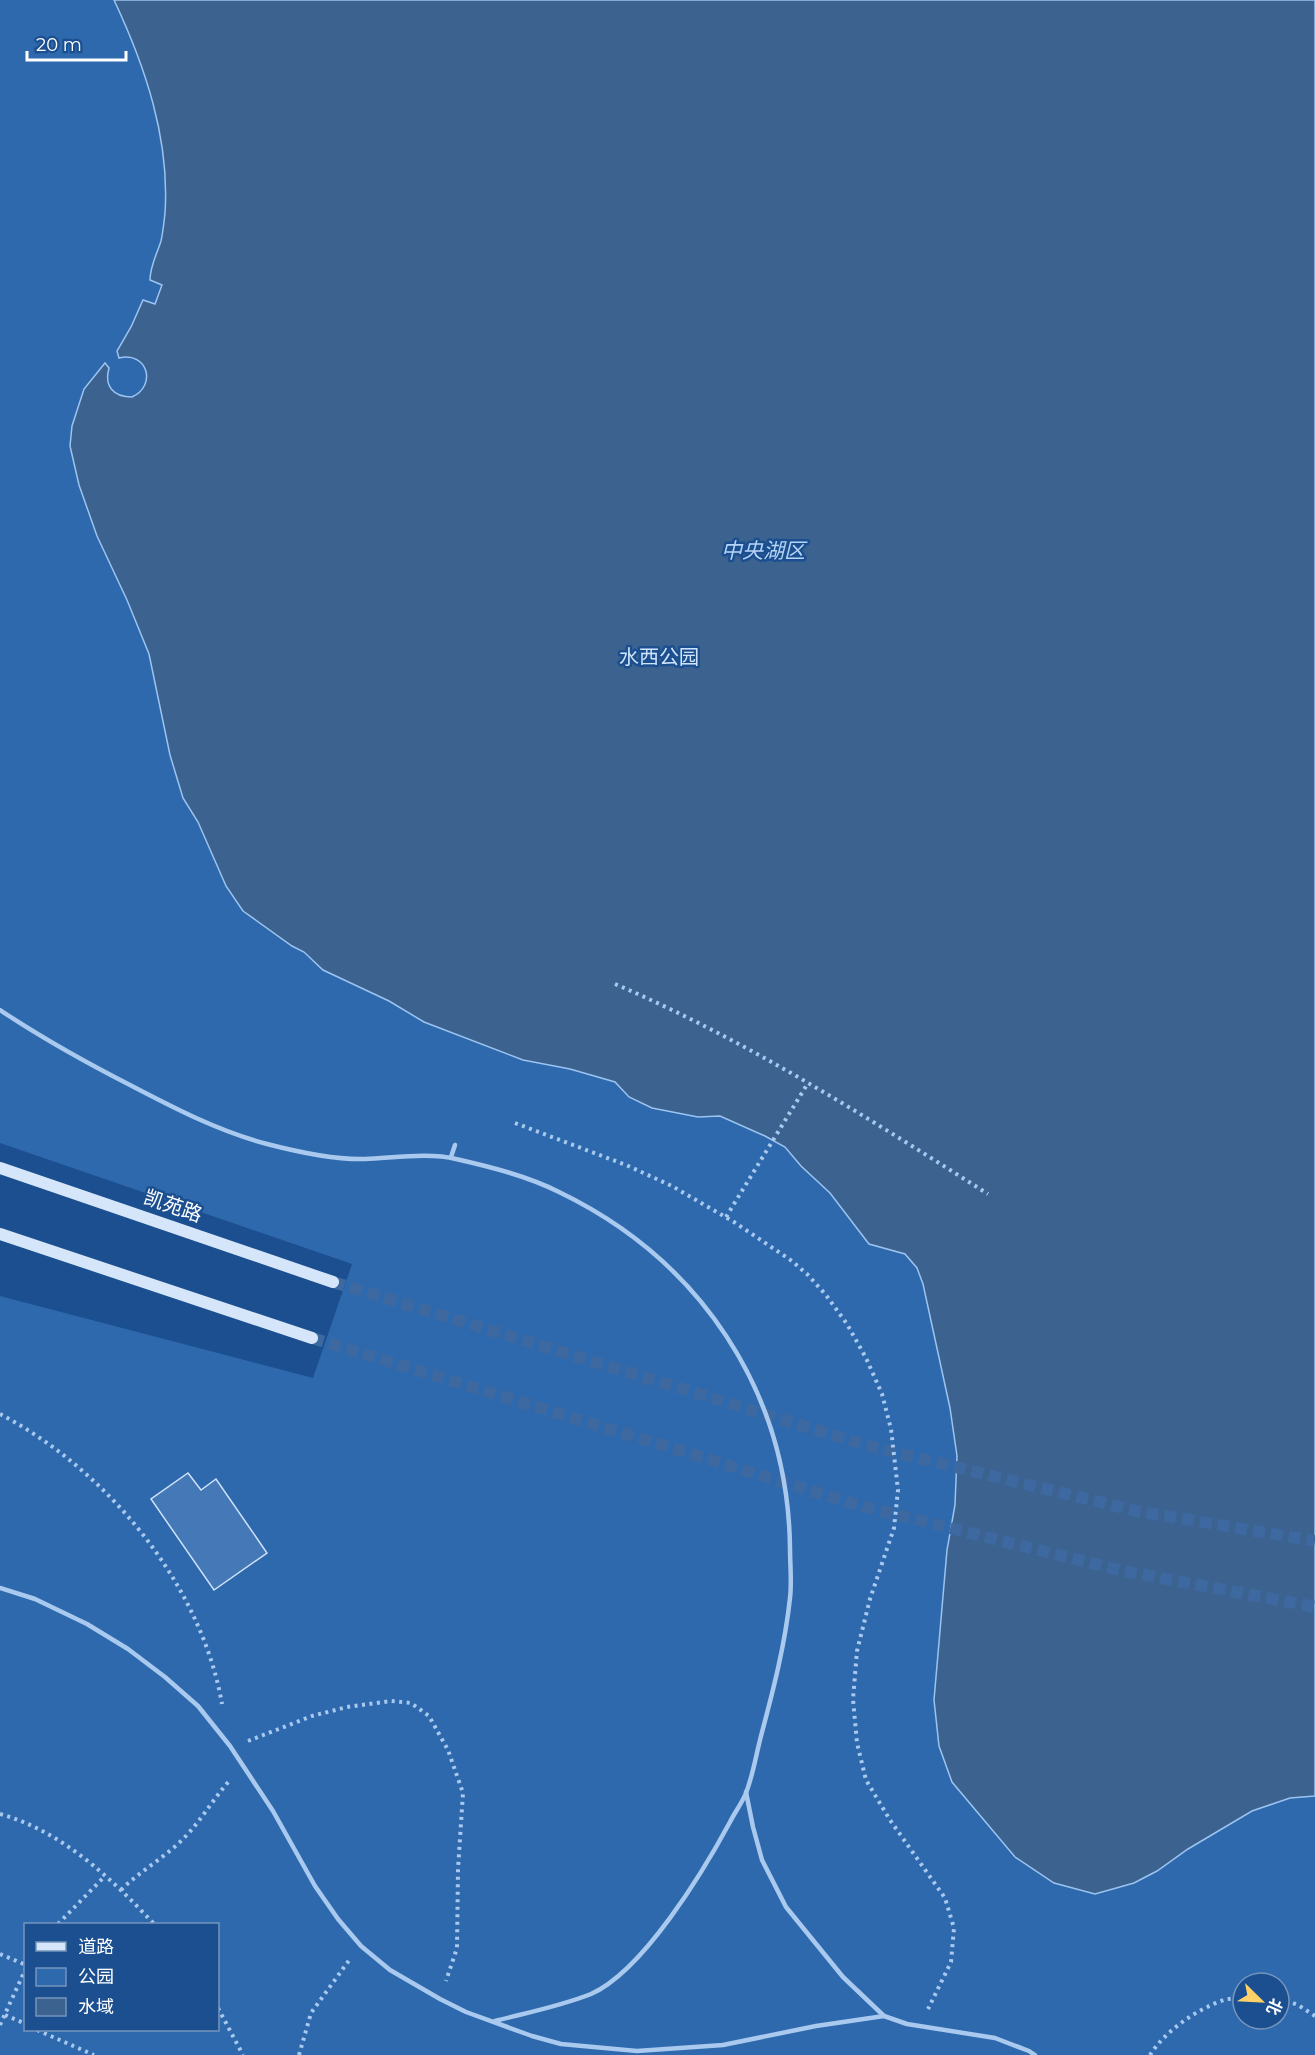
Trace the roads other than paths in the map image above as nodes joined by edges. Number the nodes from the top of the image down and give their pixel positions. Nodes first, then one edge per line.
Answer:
1 (0, 1010) edge
2 (455, 1145) dead end
3 (451, 1157) junction
4 (0, 1168) edge
5 (0, 1234) edge
6 (333, 1282) tunnel mouth
7 (312, 1338) tunnel mouth
8 (0, 1588) edge
9 (746, 1792) junction
10 (884, 2016) junction
11 (495, 2021) junction
12 (1035, 2055) edge

1 - 3 lane
2 - 3 lane
3 - 9 lane
4 - 6 main road, 凯苑路
5 - 7 main road
8 - 11 lane
9 - 10 lane
9 - 11 lane
10 - 11 lane
10 - 12 lane

